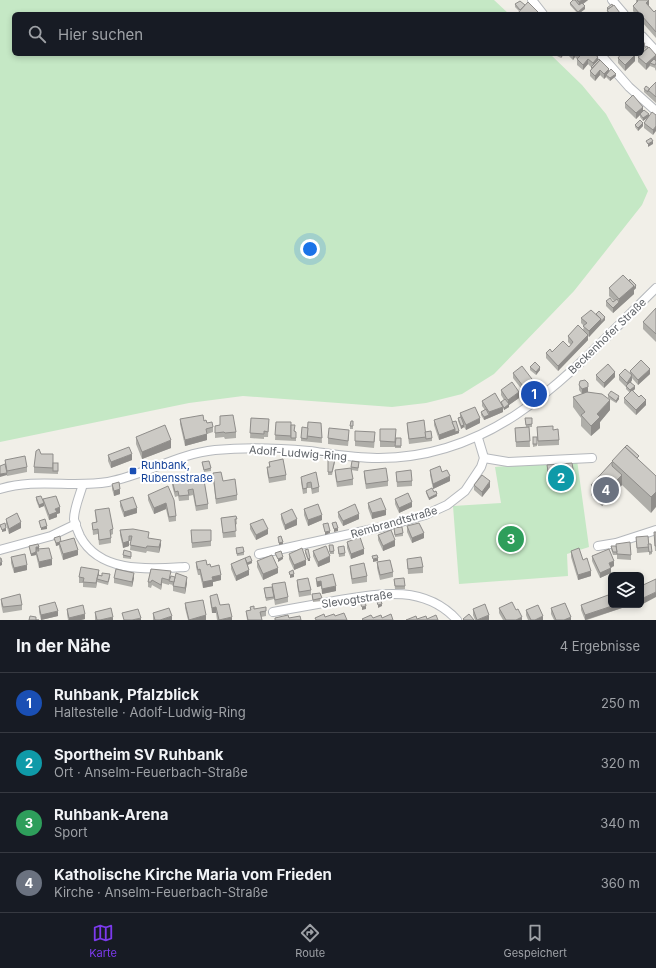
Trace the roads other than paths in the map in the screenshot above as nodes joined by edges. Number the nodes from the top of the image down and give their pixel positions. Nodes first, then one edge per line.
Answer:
1 (532, 0) edge
2 (612, 0) edge
3 (541, 12) edge
4 (622, 12) edge
5 (644, 38) edge
6 (656, 51) edge
7 (602, 56) edge
8 (656, 111) edge
9 (656, 288) edge
10 (558, 383) joint
11 (478, 438) junction
12 (484, 458) junction
13 (592, 458) dead end
14 (83, 484) junction
15 (0, 489) edge
16 (76, 524) junction
17 (656, 530) edge
18 (598, 546) dead end
19 (0, 550) edge
20 (260, 554) dead end
21 (185, 567) dead end
22 (273, 612) dead end
23 (457, 620) edge

1 - 3 street
2 - 4 street
5 - 6 street
7 - 8 street
9 - 10 street, Beckenhofer Straße
10 - 11 street, Adolf-Ludwig-Ring
11 - 12 street
11 - 14 street, Adolf-Ludwig-Ring
12 - 13 street
12 - 20 street, Rembrandtstraße
14 - 15 street, Adolf-Ludwig-Ring
14 - 16 street
16 - 19 street
16 - 21 street
17 - 18 street
22 - 23 street, Slevogtstraße

